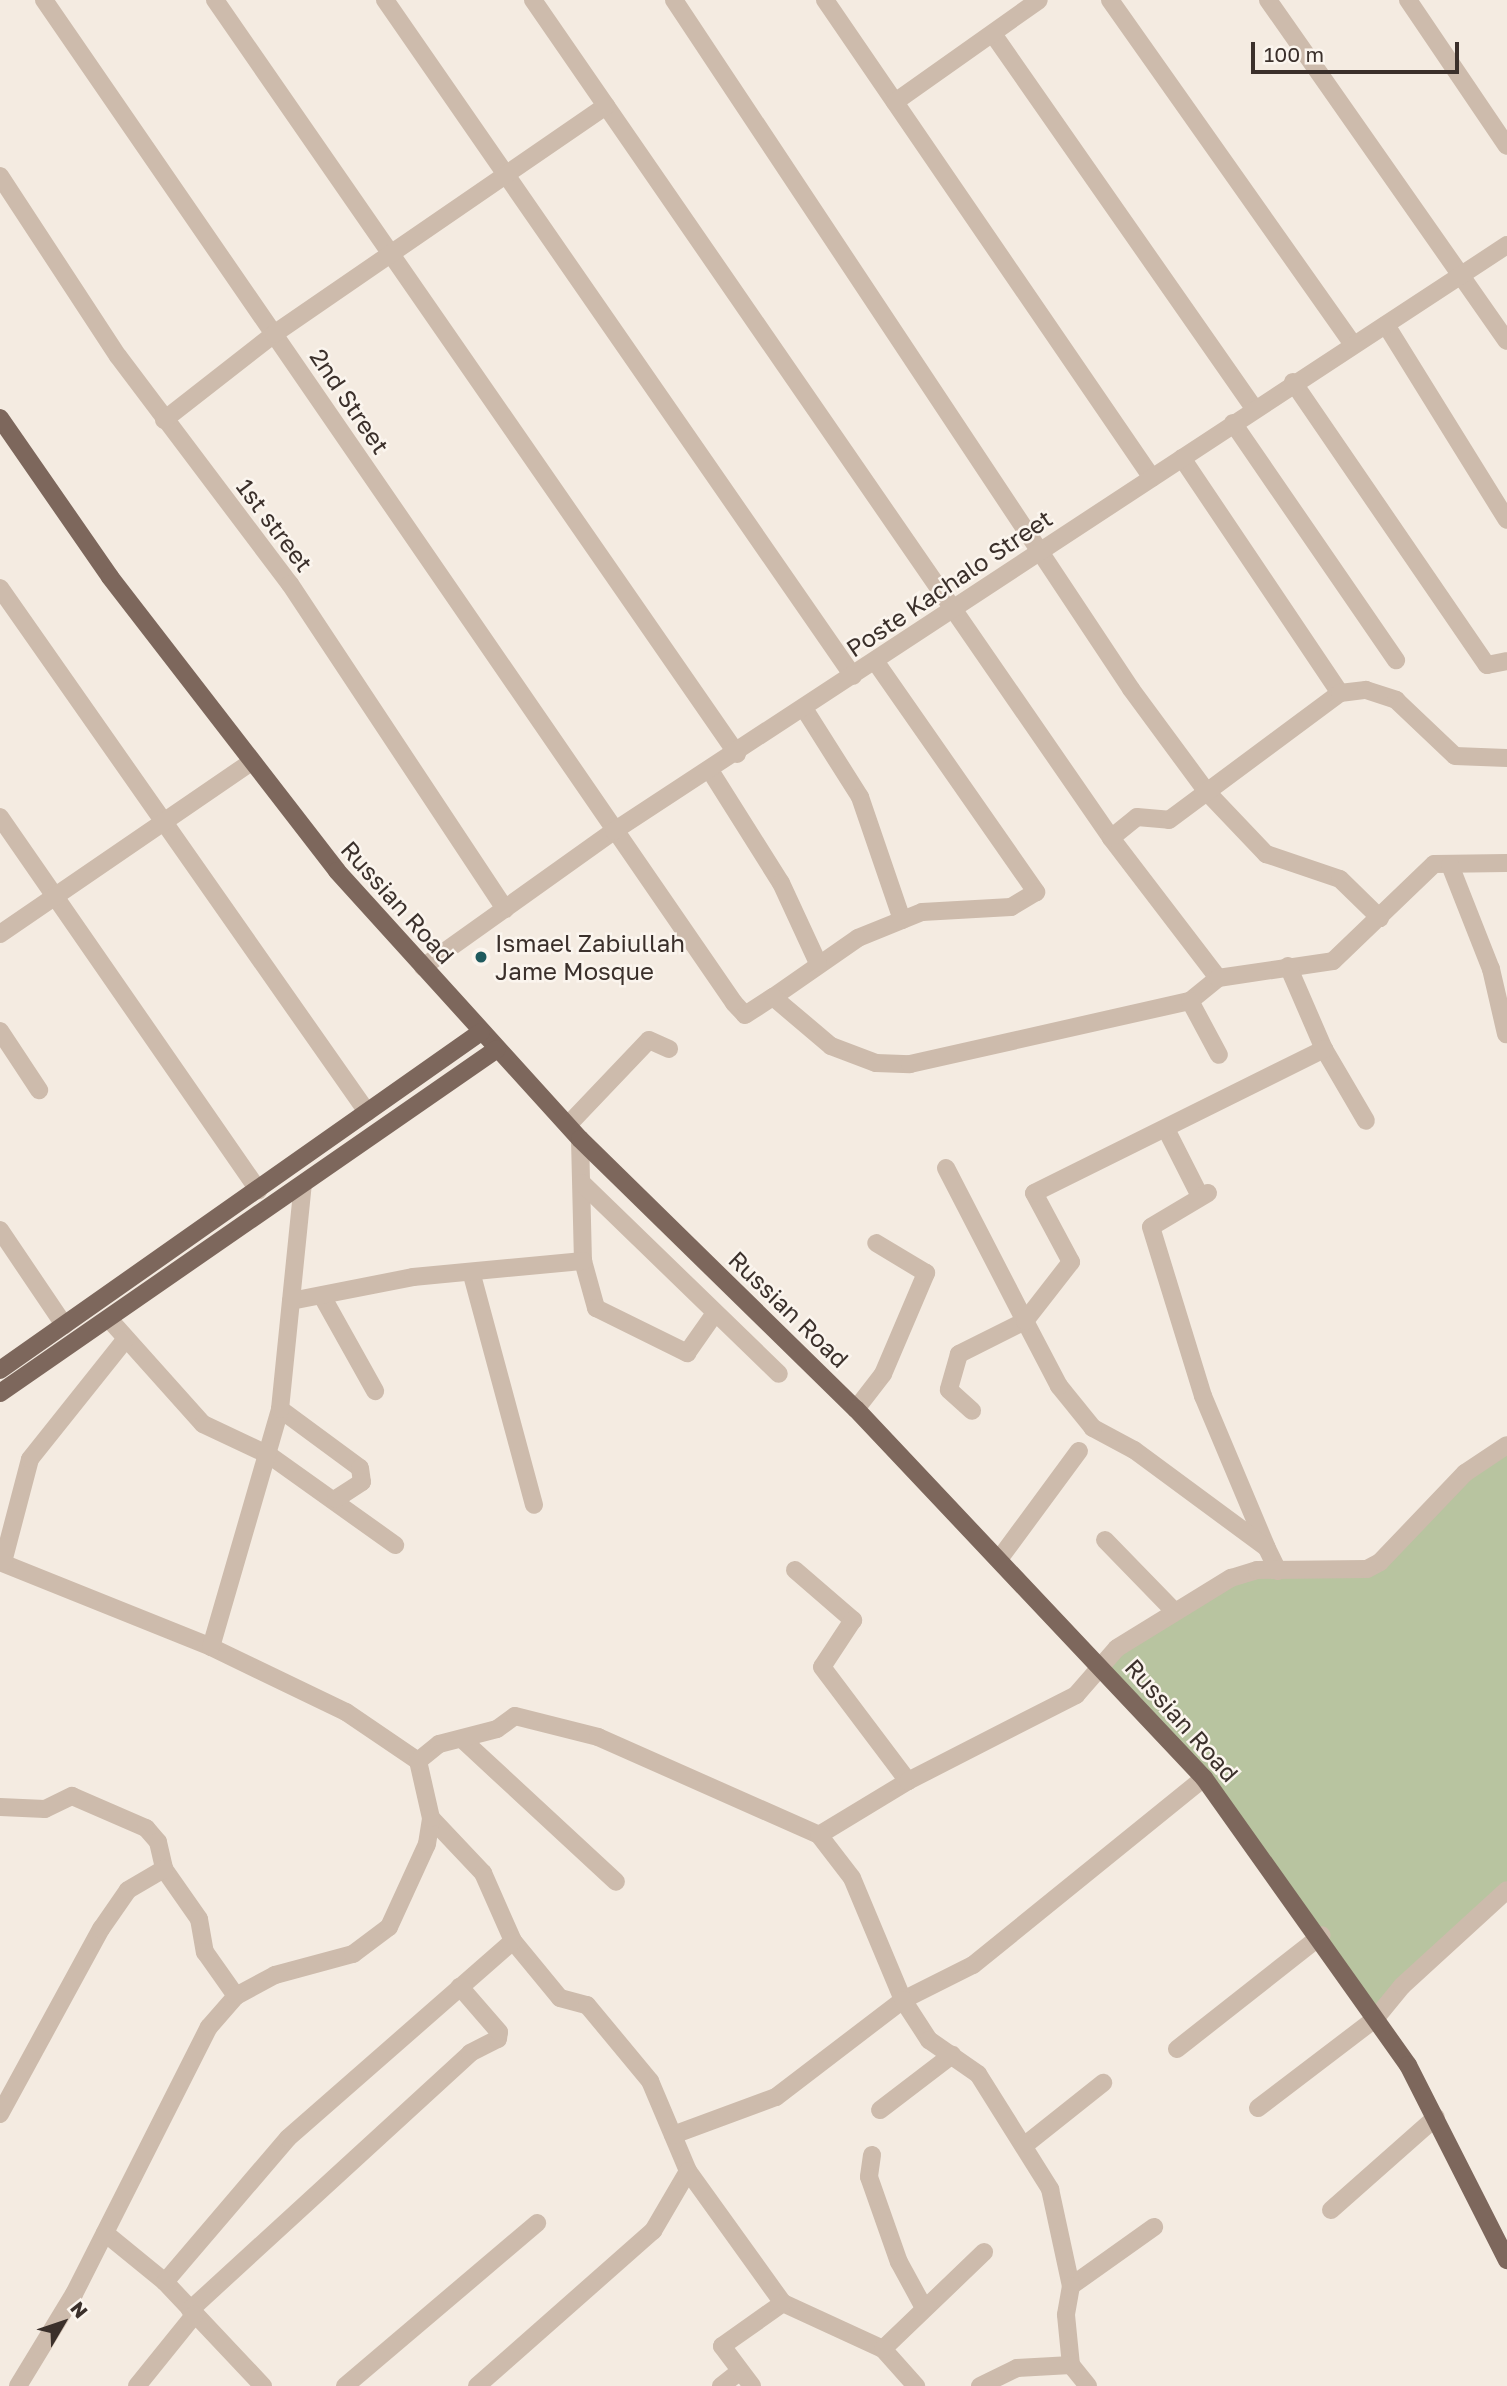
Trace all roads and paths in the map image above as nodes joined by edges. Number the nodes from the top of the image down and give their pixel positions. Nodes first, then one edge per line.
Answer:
1 (44, 0) edge
2 (215, 0) edge
3 (385, 0) edge
4 (533, 0) edge
5 (674, 0) edge
6 (825, 0) edge
7 (1039, 0) edge
8 (1110, 0) edge
9 (1268, 0) edge
10 (1408, 0) edge
11 (993, 34) junction
12 (895, 102) junction
13 (606, 106) junction
14 (1507, 146) edge
15 (506, 175) junction
16 (0, 176) edge
17 (1507, 245) edge
18 (392, 254) junction
19 (1463, 277) junction
20 (1386, 325) junction
21 (274, 334) junction
22 (1507, 341) edge
23 (1353, 344) junction
24 (1293, 382) junction
25 (1254, 408) junction
26 (0, 418) edge
27 (164, 420) junction
28 (1233, 423) junction
29 (1182, 458) junction
30 (1152, 478) junction
31 (1507, 520) edge
32 (1043, 549) junction
33 (0, 588) edge
34 (954, 609) junction
35 (1396, 660) dead end
36 (1507, 661) edge
37 (875, 662) junction
38 (853, 676) junction
39 (1340, 693) junction
40 (805, 710) junction
41 (737, 754) junction
42 (1507, 758) edge
43 (250, 763) junction
44 (711, 772) junction
45 (1207, 792) junction
46 (0, 817) edge
47 (166, 817) junction
48 (614, 831) junction
49 (1111, 838) junction
50 (1507, 863) edge
51 (1450, 865) junction
52 (56, 896) junction
53 (505, 909) junction
54 (1380, 918) junction
55 (902, 920) junction
56 (0, 933) edge
57 (818, 963) junction
58 (1288, 966) junction
59 (423, 967) junction
60 (1218, 978) junction
61 (773, 997) junction
62 (1190, 1001) junction
63 (0, 1031) edge
64 (481, 1032) junction
65 (1506, 1034) edge
66 (497, 1049) junction
67 (669, 1049) dead end
68 (1324, 1049) junction
69 (1219, 1055) dead end
70 (39, 1090) dead end
71 (367, 1112) junction
72 (1366, 1121) dead end
73 (568, 1125) junction
74 (1167, 1131) junction
75 (580, 1139) junction
76 (946, 1168) dead end
77 (582, 1183) junction
78 (303, 1184) junction
79 (258, 1190) junction
80 (0, 1230) edge
81 (876, 1243) dead end
82 (583, 1261) junction
83 (472, 1275) junction
84 (322, 1296) junction
85 (291, 1301) junction
86 (713, 1316) junction
87 (109, 1319) junction
88 (1025, 1321) junction
89 (64, 1325) junction
90 (125, 1340) junction
91 (0, 1370) edge
92 (779, 1374) dead end
93 (375, 1391) dead end
94 (0, 1393) edge
95 (280, 1409) junction
96 (856, 1409) junction
97 (972, 1411) dead end
98 (1507, 1445) edge
99 (1079, 1451) dead end
100 (269, 1455) junction
101 (336, 1499) junction
102 (534, 1505) dead end
103 (1105, 1540) dead end
104 (395, 1545) dead end
105 (1267, 1548) junction
106 (1000, 1558) junction
107 (2, 1562) edge
108 (795, 1570) dead end
109 (1278, 1571) junction
110 (1173, 1609) junction
111 (211, 1647) junction
112 (1099, 1665) junction
113 (464, 1741) junction
114 (418, 1761) junction
115 (1204, 1778) junction
116 (908, 1780) junction
117 (0, 1807) edge
118 (431, 1818) junction
119 (819, 1835) junction
120 (164, 1869) junction
121 (616, 1882) dead end
122 (1507, 1890) edge
123 (1322, 1935) junction
124 (513, 1941) junction
125 (460, 1987) junction
126 (236, 1996) junction
127 (902, 2000) junction
128 (1375, 2019) junction
129 (1177, 2049) dead end
130 (952, 2055) junction
131 (1103, 2083) dead end
132 (1258, 2108) dead end
133 (880, 2110) dead end
134 (0, 2114) edge
135 (1436, 2117) junction
136 (673, 2135) junction
137 (1025, 2145) junction
138 (872, 2155) dead end
139 (688, 2171) junction
140 (1331, 2210) dead end
141 (537, 2222) dead end
142 (1154, 2227) dead end
143 (105, 2233) junction
144 (984, 2252) dead end
145 (1507, 2260) edge
146 (165, 2282) junction
147 (1072, 2286) junction
148 (783, 2303) junction
149 (923, 2306) junction
150 (192, 2312) junction
151 (883, 2349) junction
152 (1071, 2365) junction
153 (740, 2372) junction
154 (18, 2386) edge
155 (137, 2386) edge
156 (263, 2386) edge
157 (345, 2386) edge
158 (477, 2386) edge
159 (721, 2386) edge
160 (752, 2386) edge
161 (916, 2386) edge
162 (980, 2386) edge
163 (1088, 2386) edge

1 - 21 street, 2nd Street
2 - 18 street
3 - 15 street
4 - 13 street
5 - 32 street
6 - 12 street
7 - 11 street
8 - 23 street
9 - 19 street
10 - 14 street
11 - 12 street
11 - 25 street
12 - 30 street
13 - 15 street
13 - 34 street
15 - 18 street
15 - 38 street
16 - 27 street, 1st street
17 - 19 street, Poste Kachalo Street
18 - 21 street
18 - 41 street
19 - 20 street, Poste Kachalo Street
19 - 22 street
20 - 23 street, Poste Kachalo Street
20 - 31 street
21 - 27 street
21 - 48 street, 2nd Street
23 - 24 street, Poste Kachalo Street
24 - 25 street, Poste Kachalo Street
24 - 36 street
25 - 28 street, Poste Kachalo Street
26 - 43 main road, Russian Road
27 - 53 street, 1st street
28 - 29 street, Poste Kachalo Street
28 - 35 street
29 - 30 street, Poste Kachalo Street
29 - 39 street
30 - 32 street, Poste Kachalo Street
32 - 34 street, Poste Kachalo Street
32 - 45 street
33 - 47 street
34 - 37 street, Poste Kachalo Street
34 - 49 street
37 - 38 street, Poste Kachalo Street
37 - 55 street
38 - 40 street, Poste Kachalo Street
39 - 42 street
39 - 45 street
40 - 41 street, Poste Kachalo Street
40 - 55 street
41 - 44 street, Poste Kachalo Street
43 - 47 street
43 - 59 main road, Russian Road
44 - 48 street, Poste Kachalo Street
44 - 57 street
45 - 49 street
45 - 54 street
46 - 52 street
47 - 52 street
47 - 71 street
48 - 53 street, Poste Kachalo Street
48 - 61 street, 2nd Street
49 - 60 street
50 - 51 street
51 - 54 street
51 - 65 street
52 - 56 street
52 - 79 street
53 - 59 street, Poste Kachalo Street
54 - 58 street
55 - 57 street
57 - 61 street
58 - 60 street
58 - 68 street
59 - 64 main road, Russian Road
60 - 62 street
61 - 62 street
62 - 69 street
63 - 70 street
64 - 66 main road, Russian Road
64 - 71 main road
66 - 73 main road, Russian Road
66 - 78 main road
67 - 73 street
68 - 72 street
68 - 74 street
71 - 79 main road
73 - 75 main road, Russian Road
74 - 88 street
74 - 105 street
75 - 77 street
75 - 96 main road, Russian Road
76 - 88 street
77 - 82 street
77 - 86 street
78 - 85 street
78 - 87 main road
79 - 89 main road
80 - 89 street
81 - 96 street
82 - 83 street
82 - 86 street
83 - 84 street
83 - 102 street
84 - 85 street
84 - 93 street
85 - 95 street
86 - 92 street
87 - 90 street
87 - 94 main road
88 - 97 street
88 - 105 street
89 - 91 main road
90 - 100 street
90 - 107 street
95 - 100 street
95 - 101 street
96 - 106 main road, Russian Road
98 - 109 street
99 - 106 street
100 - 101 street
100 - 111 street
101 - 104 street
103 - 110 street
105 - 109 street
106 - 112 main road, Russian Road
107 - 111 street
108 - 116 street
109 - 110 street
110 - 112 street
111 - 114 street
112 - 115 main road, Russian Road
112 - 116 street
113 - 114 street
113 - 119 street
113 - 121 street
114 - 118 street
115 - 123 main road, Russian Road
115 - 127 street
116 - 119 street
117 - 120 street
118 - 124 street
118 - 126 street
119 - 127 street
120 - 126 street
120 - 134 street
122 - 128 street
123 - 128 main road, Russian Road
123 - 129 street
124 - 125 street
124 - 136 street
125 - 146 street
125 - 150 street
126 - 143 street
127 - 130 street
127 - 136 street
128 - 132 street
128 - 135 main road, Russian Road
130 - 133 street
130 - 137 street
131 - 137 street
135 - 140 street
135 - 145 main road, Russian Road
136 - 139 street
137 - 147 street
138 - 149 street
139 - 148 street
139 - 158 street
141 - 157 street
142 - 147 street
143 - 146 street
143 - 154 street
144 - 149 street
146 - 150 street
147 - 152 street
148 - 151 street
148 - 153 street
149 - 151 street
150 - 155 street
150 - 156 street
151 - 161 street
152 - 162 street
152 - 163 street
153 - 159 street
153 - 160 street

